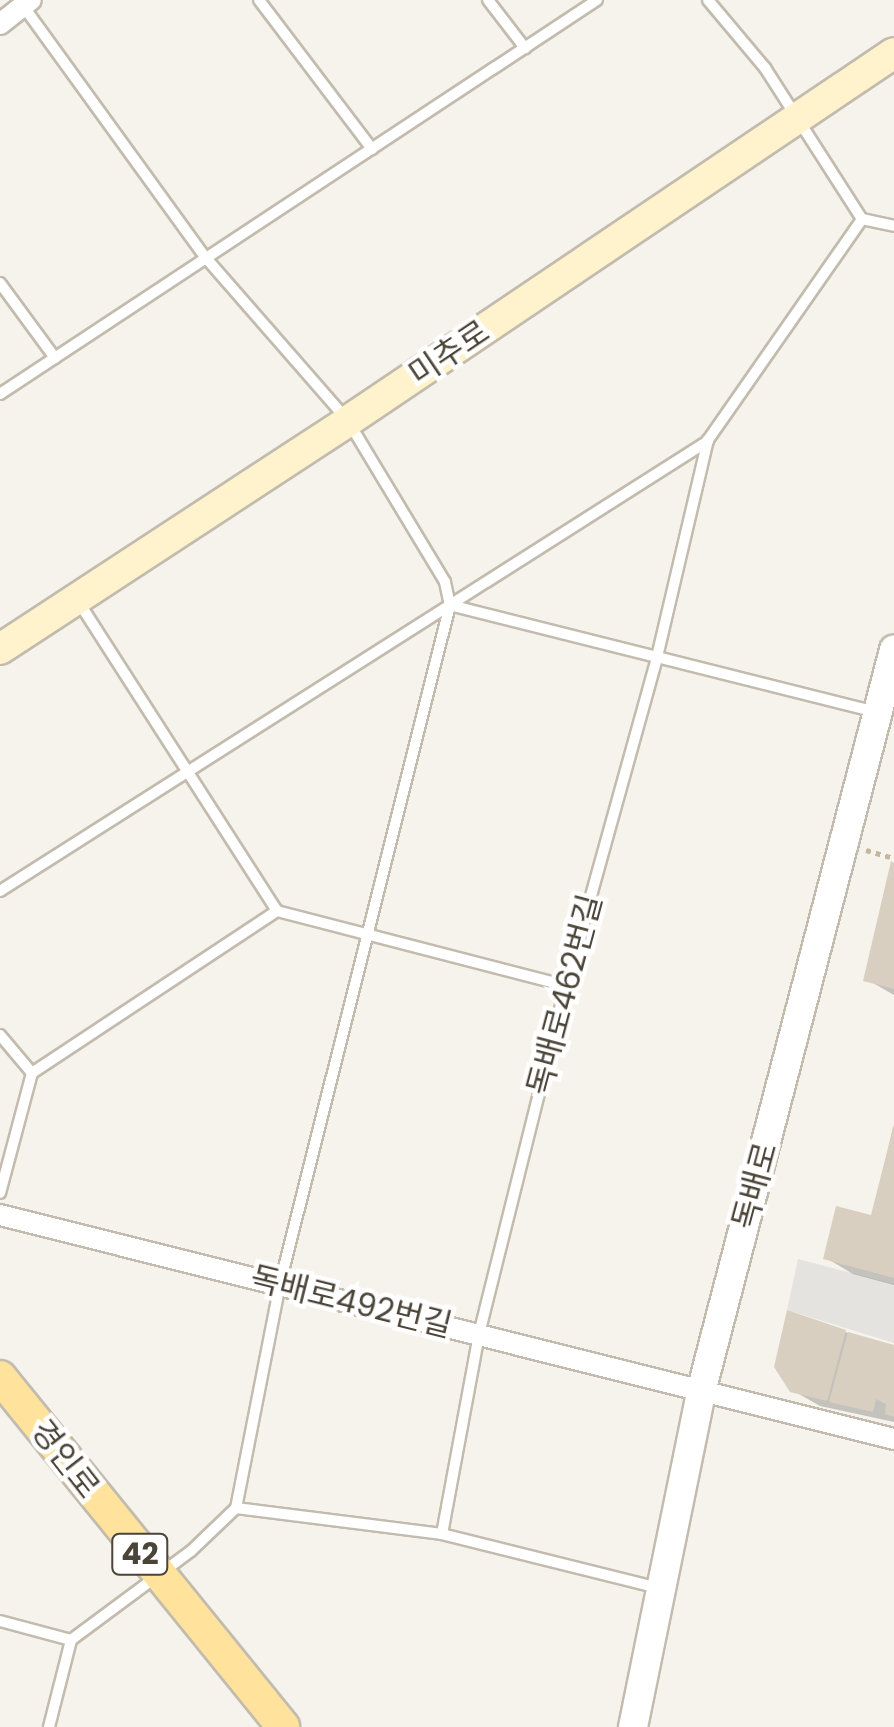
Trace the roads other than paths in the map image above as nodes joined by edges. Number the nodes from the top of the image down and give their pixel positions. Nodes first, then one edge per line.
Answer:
1 (259, 0) edge
2 (488, 0) edge
3 (597, 0) edge
4 (708, 0) edge
5 (27, 3) edge
6 (0, 24) edge
7 (525, 48) junction
8 (894, 52) edge
9 (798, 118) junction
10 (372, 149) junction
11 (862, 218) junction
12 (894, 226) edge
13 (206, 258) junction
14 (0, 284) edge
15 (55, 358) junction
16 (0, 394) edge
17 (348, 421) junction
18 (708, 440) junction
19 (77, 600) junction
20 (450, 604) junction
21 (0, 649) edge
22 (894, 650) edge
23 (658, 657) junction
24 (886, 715) edge
25 (186, 773) junction
26 (0, 892) edge
27 (277, 911) junction
28 (368, 934) junction
29 (566, 986) junction
30 (0, 1035) edge
31 (32, 1073) junction
32 (0, 1192) edge
33 (0, 1215) edge
34 (280, 1284) junction
35 (479, 1334) junction
36 (0, 1376) edge
37 (702, 1388) junction
38 (894, 1439) edge
39 (236, 1508) junction
40 (442, 1534) junction
41 (158, 1576) junction
42 (660, 1588) junction
43 (0, 1622) edge
44 (71, 1640) junction
45 (48, 1727) edge
46 (284, 1727) edge
47 (633, 1727) edge

1 - 10 lane
2 - 7 lane
3 - 7 lane
4 - 9 lane
5 - 6 street
5 - 13 lane
7 - 10 lane
8 - 9 main road, 미추로
9 - 11 lane
9 - 17 main road, 미추로
10 - 13 lane
11 - 12 lane
11 - 18 lane, 독배로462번길
13 - 15 lane
13 - 17 lane
14 - 15 lane
15 - 16 lane
17 - 19 main road, 미추로
17 - 20 lane
18 - 20 lane, 독배로462번길
18 - 23 lane, 독배로462번길
19 - 21 main road, 미추로
19 - 25 lane
20 - 23 lane
20 - 25 lane, 독배로462번길
20 - 28 lane
22 - 24 street, 독배로
23 - 24 lane
23 - 29 lane, 독배로462번길
24 - 37 street, 독배로
25 - 26 lane, 독배로462번길
25 - 27 lane
27 - 28 lane
27 - 31 lane
28 - 29 lane
28 - 34 lane
29 - 35 lane, 독배로462번길
30 - 31 lane
31 - 32 lane
33 - 34 street, 독배로492번길
34 - 35 street, 독배로492번길
34 - 39 lane
35 - 37 street, 독배로492번길
35 - 40 lane, 독배로462번길
36 - 41 main road, 경인로 / 42
37 - 38 street, 독배로492번길
37 - 42 street, 독배로
39 - 40 lane
39 - 41 lane
40 - 42 lane
41 - 44 lane
41 - 46 main road, 경인로 / 42
42 - 47 street, 독배로
43 - 44 lane
44 - 45 lane

